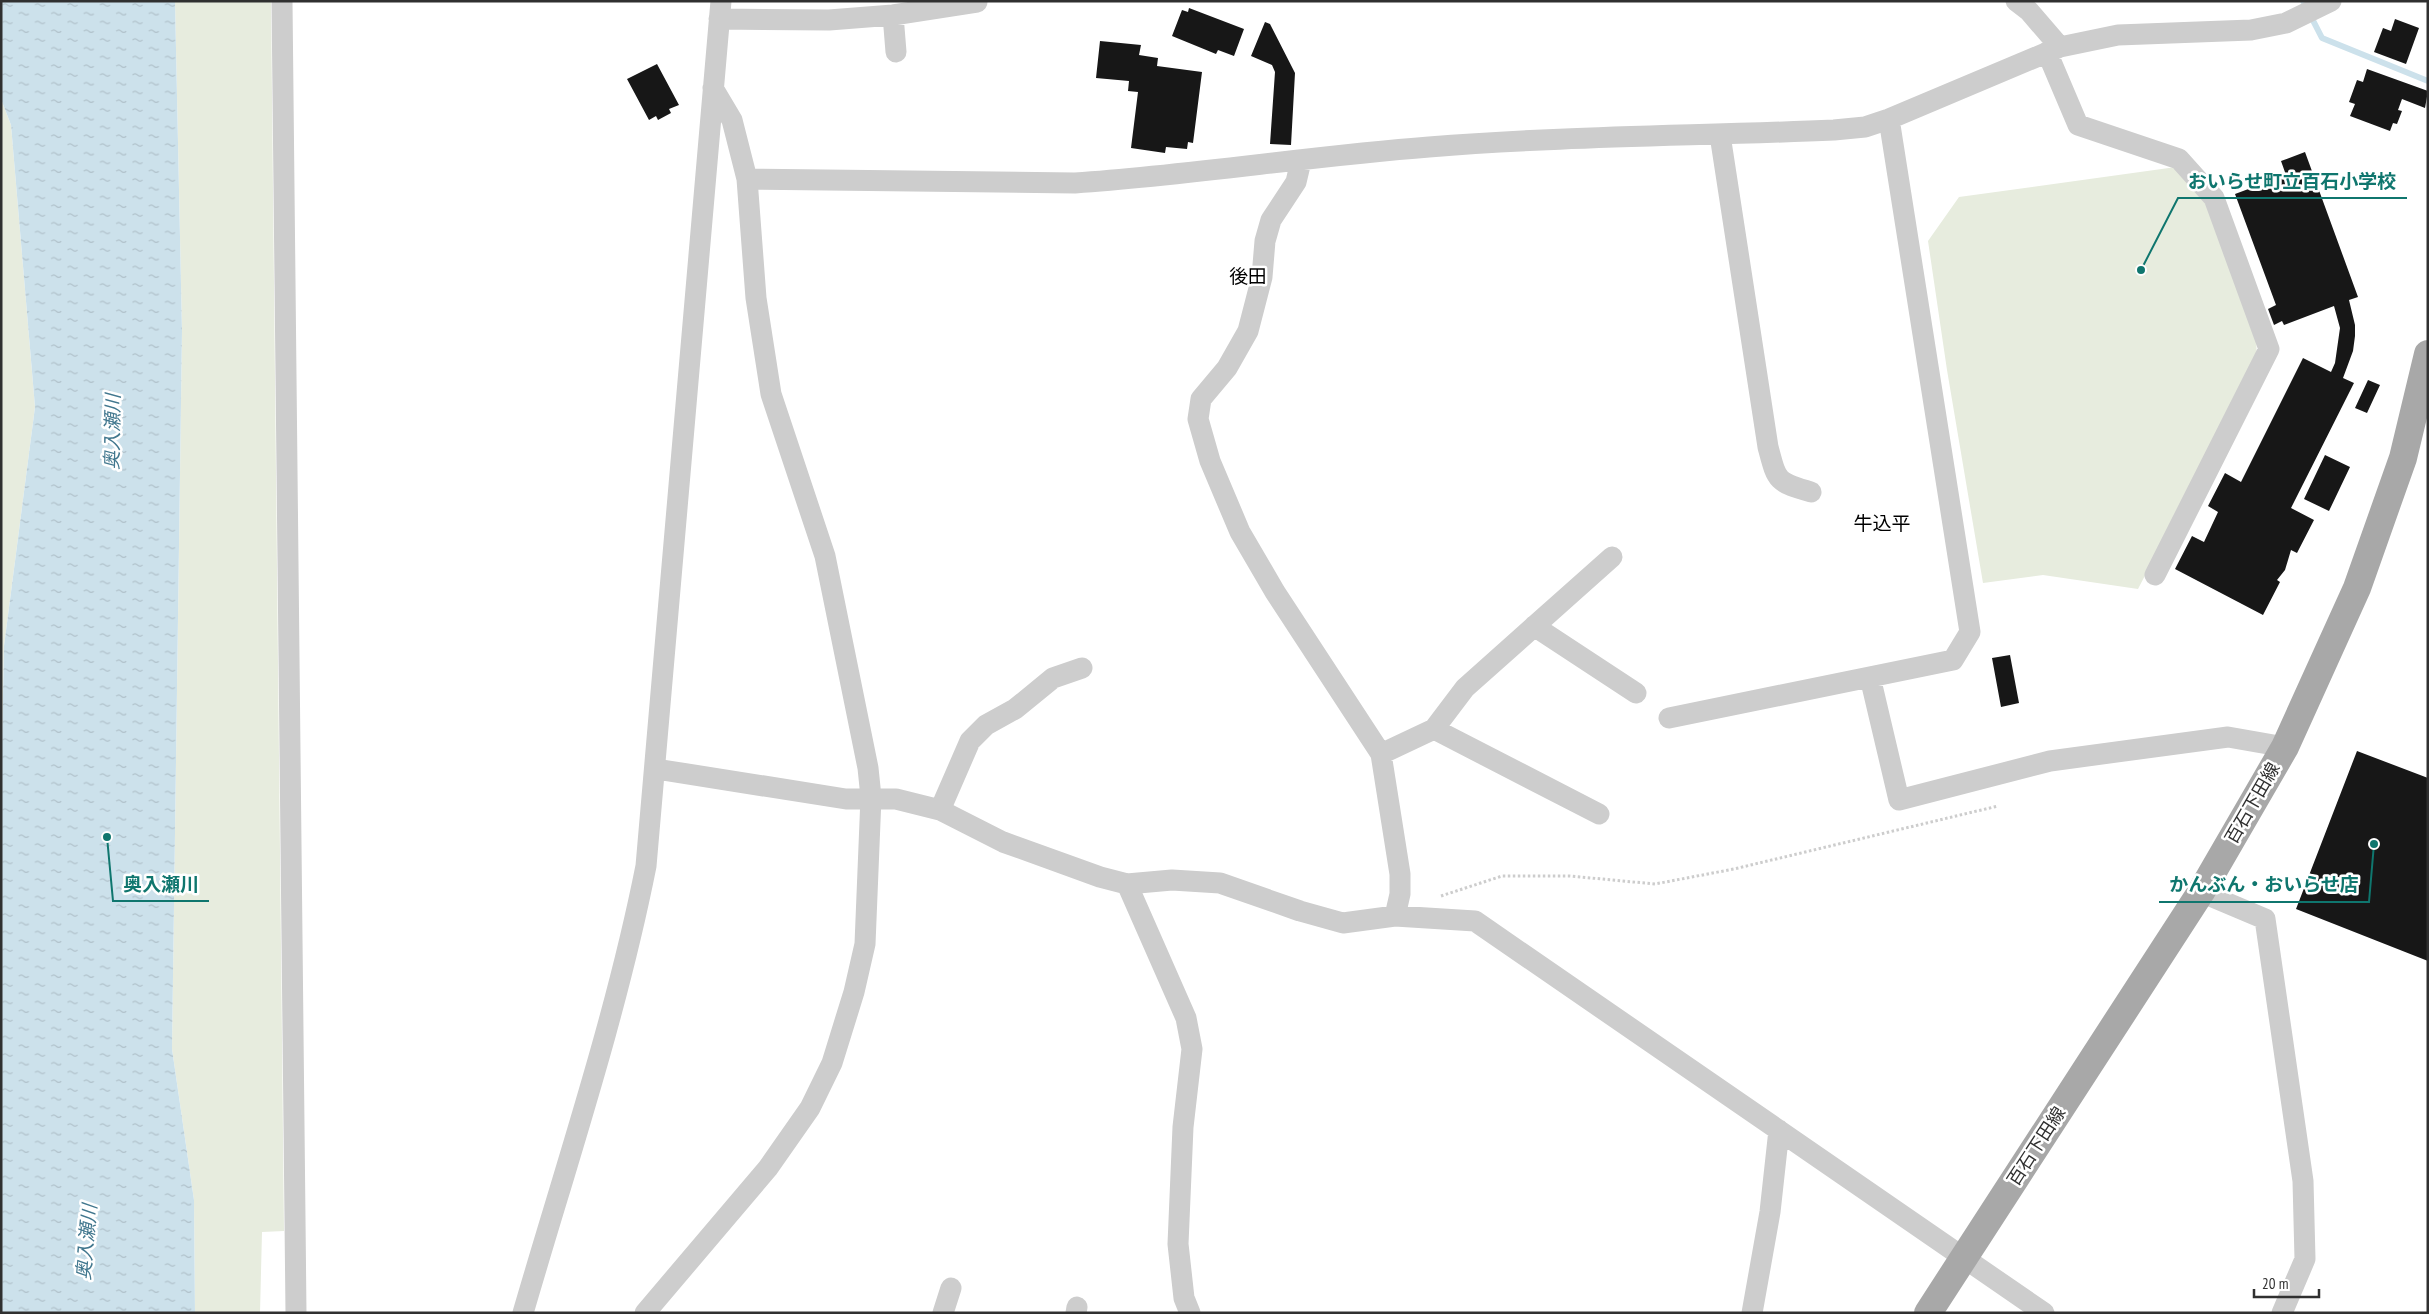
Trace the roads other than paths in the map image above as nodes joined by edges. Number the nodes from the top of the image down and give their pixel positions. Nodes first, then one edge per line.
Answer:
1 (282, 1) edge
2 (2016, 1) edge
3 (2330, 1) edge
4 (977, 2) edge
5 (720, 10) edge
6 (893, 15) junction
7 (2053, 49) junction
8 (896, 52) dead end
9 (713, 88) junction
10 (1889, 119) junction
11 (1720, 135) junction
12 (1301, 161) junction
13 (747, 179) junction
14 (2428, 354) edge
15 (1811, 492) dead end
16 (1612, 557) dead end
17 (2155, 576) dead end
18 (1534, 626) junction
19 (1082, 668) dead end
20 (1870, 677) junction
21 (1636, 693) dead end
22 (1669, 718) dead end
23 (1434, 729) junction
24 (2285, 747) junction
25 (1381, 754) junction
26 (656, 769) junction
27 (871, 797) junction
28 (940, 810) junction
29 (1599, 814) dead end
30 (1127, 884) junction
31 (2201, 892) junction
32 (1395, 916) junction
33 (1779, 1130) junction
34 (1964, 1257) junction
35 (951, 1288) dead end
36 (296, 1313) edge
37 (523, 1313) edge
38 (645, 1313) edge
39 (943, 1313) edge
40 (1190, 1313) edge
41 (1752, 1313) edge
42 (1928, 1313) edge
43 (2044, 1313) edge
44 (2282, 1313) edge

1 - 36 street
2 - 7 street
3 - 7 street
4 - 6 street
5 - 6 street
5 - 9 street
6 - 8 street
7 - 10 street
7 - 17 street
9 - 13 street
9 - 26 street
10 - 11 street
10 - 20 street
11 - 12 street
11 - 15 street
12 - 13 street
12 - 25 street
13 - 27 street
14 - 24 main road, 百石下田線
16 - 18 street
18 - 21 street
18 - 23 street
19 - 28 street
20 - 22 street
20 - 24 street
23 - 25 street
23 - 29 street
24 - 31 main road, 百石下田線
25 - 32 street
26 - 27 street
26 - 37 street
27 - 28 street
27 - 38 street
28 - 30 street
30 - 32 street
30 - 40 street
31 - 34 main road, 百石下田線
31 - 44 street
32 - 33 street
33 - 34 street
33 - 41 street
34 - 42 main road, 百石下田線
34 - 43 street
35 - 39 street

